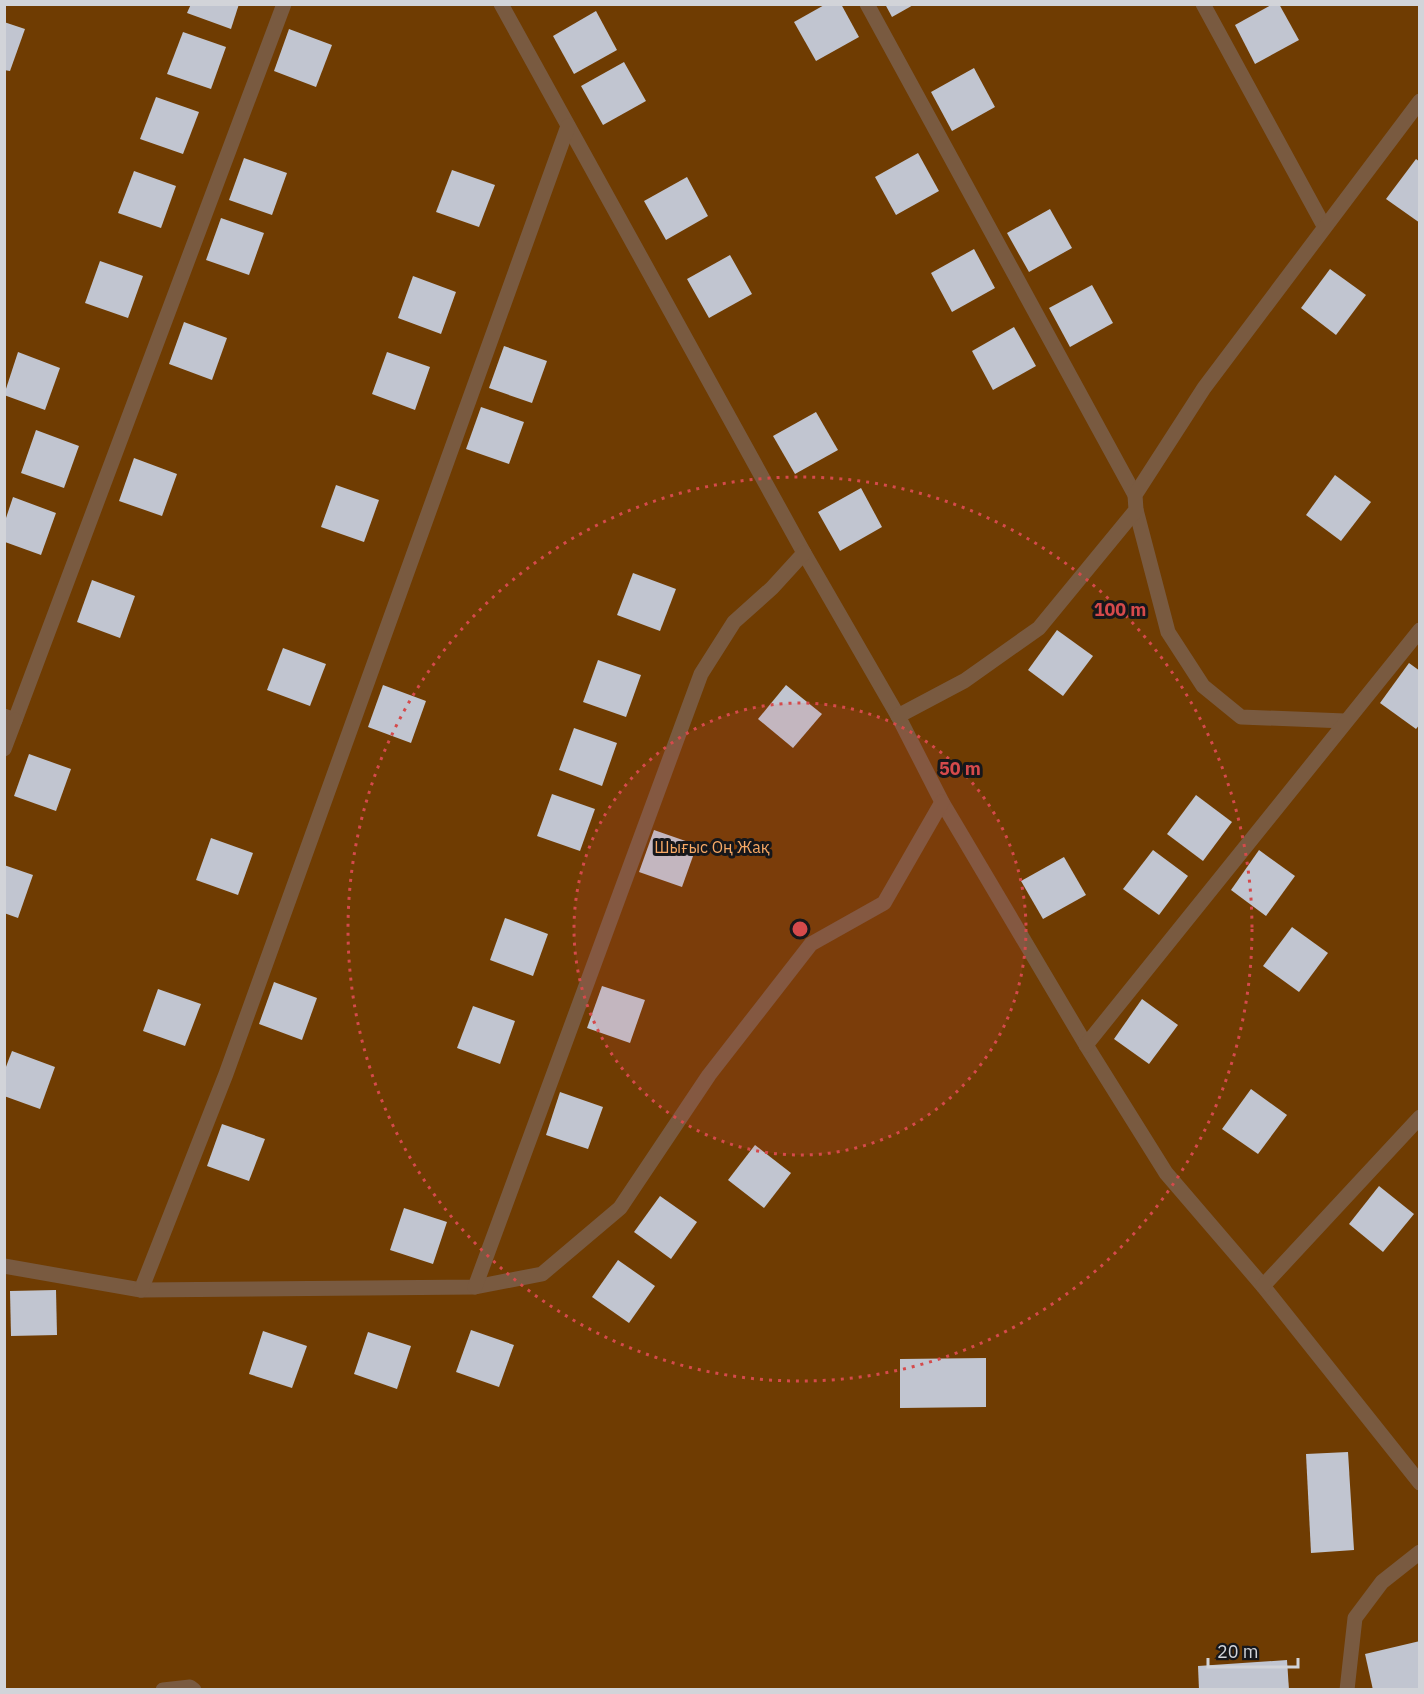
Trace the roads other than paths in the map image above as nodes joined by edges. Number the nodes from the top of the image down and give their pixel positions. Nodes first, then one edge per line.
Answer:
1 (284, 4) edge
2 (501, 4) edge
3 (867, 4) edge
4 (1203, 4) edge
5 (1419, 101) edge
6 (568, 126) junction
7 (1324, 226) junction
8 (1136, 502) junction
9 (804, 553) junction
10 (1419, 630) edge
11 (898, 716) junction
12 (10, 718) edge
13 (1346, 721) junction
14 (4, 749) edge
15 (942, 802) junction
16 (1086, 1045) junction
17 (1419, 1117) edge
18 (4, 1266) edge
19 (1263, 1286) junction
20 (475, 1287) junction
21 (141, 1290) junction
22 (1419, 1483) edge
23 (1419, 1552) edge
24 (163, 1689) edge
25 (194, 1689) edge
26 (1347, 1689) edge

1 - 12 street
2 - 6 street
3 - 8 street
4 - 7 street
5 - 7 street
6 - 9 street
6 - 21 street
7 - 8 street
8 - 11 street
8 - 13 street
9 - 11 street
9 - 20 street
10 - 13 street
11 - 15 street
12 - 14 street
13 - 16 street
15 - 16 street
15 - 20 street
16 - 19 street
17 - 19 street
18 - 21 street
19 - 22 street
20 - 21 street
23 - 26 street
24 - 25 street

